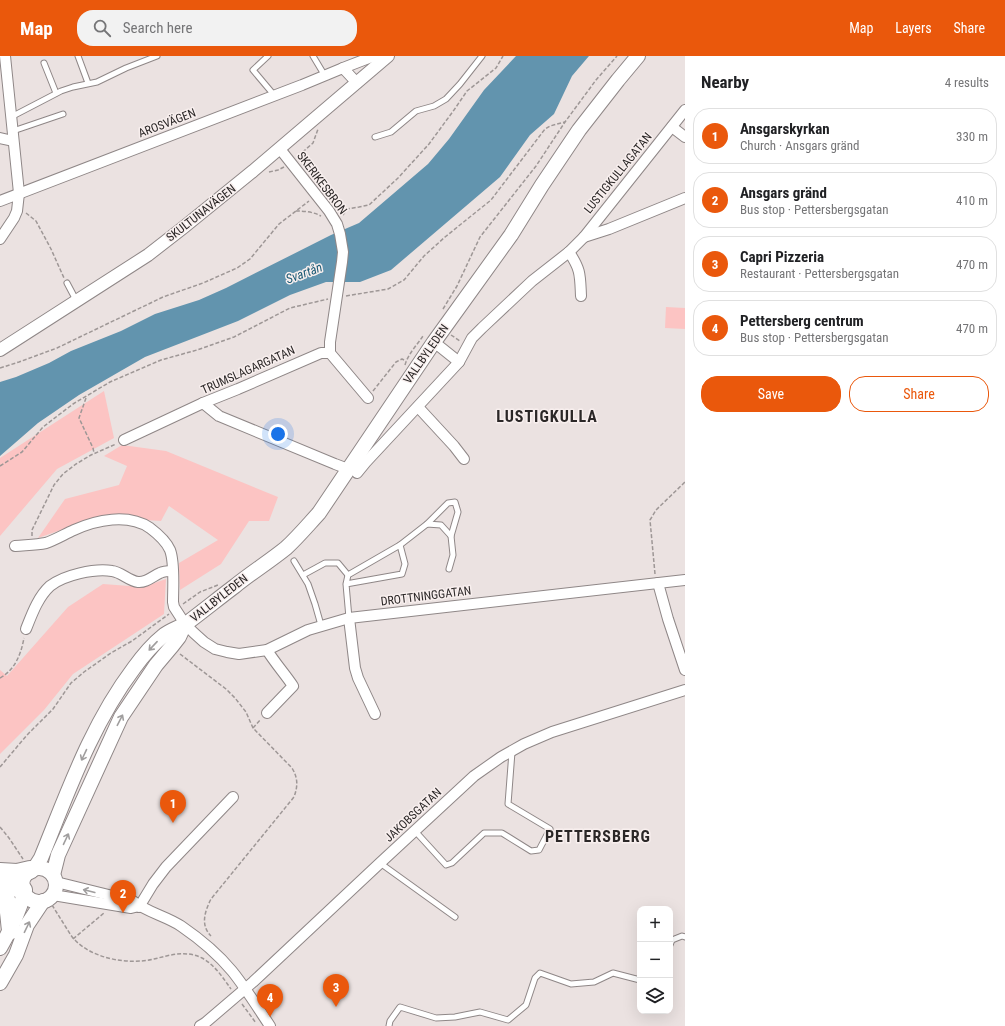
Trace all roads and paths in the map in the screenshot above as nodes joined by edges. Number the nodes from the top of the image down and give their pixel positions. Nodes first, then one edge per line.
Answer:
1 (5, 56) edge
2 (78, 56) edge
3 (157, 56) edge
4 (268, 56) edge
5 (314, 56) edge
6 (374, 56) edge
7 (388, 56) edge
8 (482, 56) edge
9 (503, 56) edge
10 (617, 56) edge
11 (638, 56) edge
12 (44, 63) dead end
13 (343, 68) junction
14 (325, 76) junction
15 (88, 83) junction
16 (356, 83) junction
17 (56, 93) junction
18 (274, 95) junction
19 (685, 110) edge
20 (63, 114) dead end
21 (11, 116) junction
22 (565, 122) junction
23 (672, 126) junction
24 (13, 136) junction
25 (375, 137) dead end
26 (685, 137) edge
27 (0, 138) edge
28 (280, 149) junction
29 (314, 191) junction
30 (19, 193) junction
31 (685, 198) edge
32 (0, 201) edge
33 (296, 211) junction
34 (24, 212) dead end
35 (335, 222) junction
36 (584, 236) junction
37 (0, 239) edge
38 (569, 252) junction
39 (67, 283) joint
40 (581, 296) dead end
41 (337, 297) junction
42 (76, 301) junction
43 (441, 313) dead end
44 (430, 337) junction
45 (0, 350) edge
46 (330, 353) junction
47 (459, 362) junction
48 (0, 368) edge
49 (86, 396) junction
50 (368, 398) joint
51 (203, 403) junction
52 (418, 407) junction
53 (124, 440) joint
54 (94, 453) junction
55 (464, 459) dead end
56 (0, 466) edge
57 (353, 471) junction
58 (685, 482) edge
59 (426, 524) junction
60 (451, 536) junction
61 (32, 544) junction
62 (400, 545) junction
63 (15, 546) dead end
64 (294, 561) dead end
65 (450, 569) dead end
66 (172, 570) junction
67 (303, 575) junction
68 (348, 575) junction
69 (685, 580) edge
70 (220, 584) dead end
71 (346, 584) junction
72 (654, 584) junction
73 (188, 601) dead end
74 (164, 618) dead end
75 (349, 618) junction
76 (185, 624) junction
77 (321, 626) junction
78 (26, 629) joint
79 (268, 650) junction
80 (177, 651) dead end
81 (685, 670) edge
82 (0, 678) edge
83 (685, 690) edge
84 (267, 713) joint
85 (375, 714) dead end
86 (253, 728) junction
87 (512, 751) junction
88 (0, 766) edge
89 (233, 797) dead end
90 (0, 827) edge
91 (414, 831) junction
92 (380, 863) junction
93 (30, 867) junction
94 (0, 872) edge
95 (0, 882) edge
96 (0, 891) edge
97 (23, 892) junction
98 (51, 892) junction
99 (139, 907) junction
100 (109, 910) dead end
101 (455, 917) dead end
102 (11, 930) junction
103 (208, 933) dead end
104 (685, 936) edge
105 (73, 939) junction
106 (671, 942) edge
107 (0, 948) edge
108 (637, 979) edge
109 (0, 983) edge
110 (244, 989) junction
111 (236, 996) junction
112 (200, 1026) edge
113 (258, 1026) edge
114 (270, 1026) edge
115 (389, 1026) edge

1 - 21 street
2 - 15 lane
3 - 15 lane
4 - 18 lane
5 - 14 lane
6 - 13 street, AROSVÄGEN
7 - 16 street, SKULTUNAVÄGEN
8 - 25 lane
9 - 35 path
10 - 22 path
11 - 44 main road, VALLBYLEDEN
12 - 17 lane
13 - 14 street, AROSVÄGEN
13 - 16 street
14 - 18 street, AROSVÄGEN
15 - 17 lane
16 - 28 street, SKULTUNAVÄGEN
17 - 21 lane
18 - 30 street, AROSVÄGEN
19 - 23 street, LUSTIGKULLAGATAN
20 - 24 lane
21 - 24 street
22 - 41 path
22 - 43 path
23 - 26 street
23 - 36 street, LUSTIGKULLAGATAN
24 - 27 street
24 - 30 street
28 - 29 street, SKERIKESBRON
28 - 42 street, SKULTUNAVÄGEN
29 - 33 path
29 - 35 street, SKERIKESBRON
30 - 32 street, AROSVÄGEN
30 - 37 street
31 - 36 street
33 - 35 path
33 - 48 path
34 - 39 path
35 - 41 street, SKERIKESBRON
36 - 38 street, LUSTIGKULLAGATAN
38 - 40 street
38 - 47 street, LUSTIGKULLAGATAN
39 - 42 lane
41 - 46 street, SKERIKESBRON
41 - 49 path
42 - 45 street, SKULTUNAVÄGEN
44 - 47 street
44 - 50 path
44 - 57 main road, VALLBYLEDEN
46 - 50 street
46 - 51 street, TRUMSLAGARGATAN
47 - 52 street, LUSTIGKULLAGATAN
49 - 54 path
49 - 56 path
51 - 53 street, TRUMSLAGARGATAN
51 - 57 street
52 - 55 street
52 - 57 street, LUSTIGKULLAGATAN
53 - 54 path
54 - 61 path
57 - 76 main road, VALLBYLEDEN
58 - 72 path
59 - 60 lane
59 - 60 lane
59 - 62 lane
60 - 65 lane
61 - 63 street, DROTTNINGGATAN
61 - 66 street, DROTTNINGGATAN
62 - 68 lane
62 - 71 lane
64 - 67 lane
66 - 76 street, DROTTNINGGATAN
66 - 78 street
67 - 68 lane
67 - 77 lane
68 - 71 lane
69 - 72 street, DROTTNINGGATAN
70 - 73 path
71 - 75 lane
72 - 75 street, DROTTNINGGATAN
72 - 81 street
74 - 88 path
75 - 77 street, DROTTNINGGATAN
75 - 85 street
76 - 79 street, DROTTNINGGATAN
76 -> 93 main road, VALLBYLEDEN
98 -> 76 main road, VALLBYLEDEN
77 - 79 street, DROTTNINGGATAN
78 - 82 path
79 - 84 street
80 - 86 path
83 - 87 street, JAKOBSGATAN
84 - 86 path
86 - 103 path
87 - 91 street, JAKOBSGATAN
87 - 91 lane
89 - 99 street
90 - 93 path
91 - 92 street, JAKOBSGATAN
92 - 101 lane
92 - 110 street, JAKOBSGATAN
93 - 94 highway
93 - 97 main road
93 - 98 main road
95 - 97 highway
96 - 102 highway
97 - 98 main road
97 - 102 main road
98 - 99 street
98 - 105 path
109 -> 98 main road, VALLBYLEDEN
99 - 110 street
100 - 105 path
102 - 107 main road
104 - 106 lane
105 - 111 path
108 - 115 lane
110 - 111 street, JAKOBSGATAN
110 - 114 street
111 - 112 street, JAKOBSGATAN
111 - 113 path

